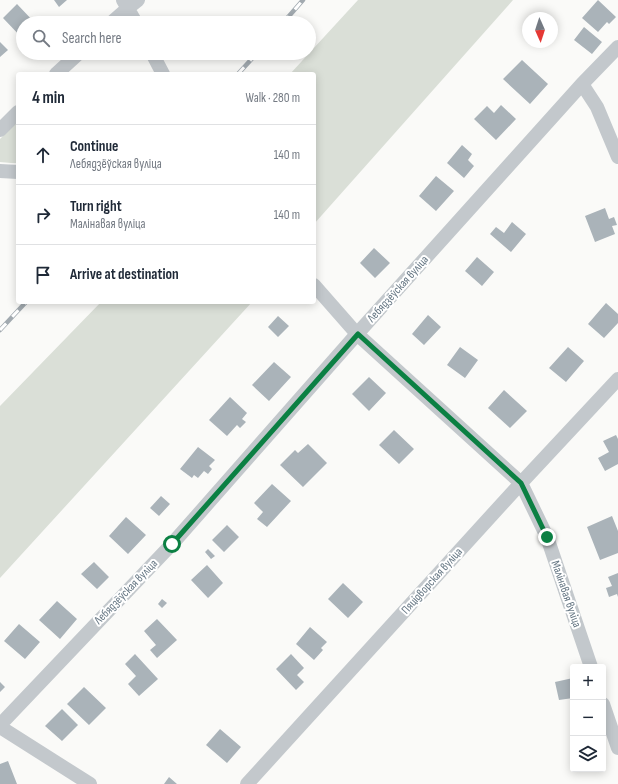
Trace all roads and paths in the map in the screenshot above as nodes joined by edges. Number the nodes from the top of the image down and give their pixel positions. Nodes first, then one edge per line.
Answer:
1 (130, 3) edge
2 (118, 16) edge
3 (134, 16) edge
4 (618, 47) edge
5 (71, 60) edge
6 (156, 60) edge
7 (58, 72) edge
8 (162, 72) edge
9 (582, 84) junction
10 (16, 114) edge
11 (0, 130) edge
12 (618, 157) edge
13 (0, 171) edge
14 (16, 172) edge
15 (316, 288) edge
16 (358, 334) junction
17 (618, 379) edge
18 (521, 483) junction
19 (590, 664) edge
20 (606, 713) edge
21 (0, 726) edge
22 (618, 748) edge
23 (90, 784) edge
24 (247, 784) edge

1 - 2 street
1 - 3 street
4 - 9 street, Лебядзёўская вуліца
5 - 7 street
6 - 8 street
9 - 12 street
9 - 16 street, Лебядзёўская вуліца
10 - 11 street
13 - 14 street
15 - 16 street, Малінавая вуліца
16 - 18 street, Малінавая вуліца
16 - 21 street, Лебядзёўская вуліца
17 - 18 street, Пяцідворская вуліца
18 - 19 street, Малінавая вуліца
18 - 24 street, Пяцідворская вуліца
20 - 22 street
21 - 23 street

